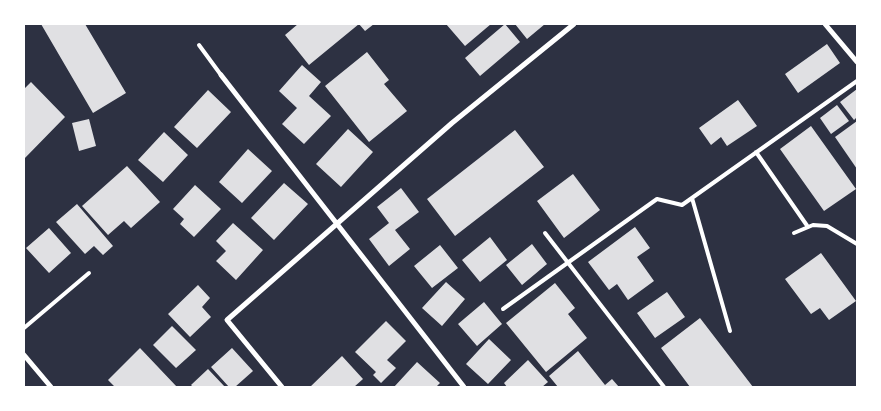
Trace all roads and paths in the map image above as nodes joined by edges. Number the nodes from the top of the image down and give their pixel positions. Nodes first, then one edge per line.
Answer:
1 (574, 24) edge
2 (824, 24) edge
3 (199, 45) dead end
4 (857, 62) edge
5 (221, 75) joint
6 (857, 81) edge
7 (756, 152) junction
8 (692, 198) junction
9 (336, 223) junction
10 (808, 227) junction
11 (545, 233) dead end
12 (794, 233) dead end
13 (857, 244) edge
14 (568, 263) junction
15 (90, 273) dead end
16 (503, 309) dead end
17 (24, 328) edge
18 (730, 331) dead end
19 (24, 355) edge
20 (51, 387) edge
21 (282, 387) edge
22 (464, 387) edge
23 (664, 387) edge

1 - 9 street
2 - 4 street
3 - 5 lane
5 - 9 street
6 - 7 lane
7 - 8 lane
7 - 10 lane
8 - 14 lane
8 - 18 lane
9 - 21 street
9 - 22 street
10 - 12 lane
10 - 13 lane
11 - 14 lane
14 - 16 lane
14 - 23 lane
15 - 17 lane
19 - 20 street

